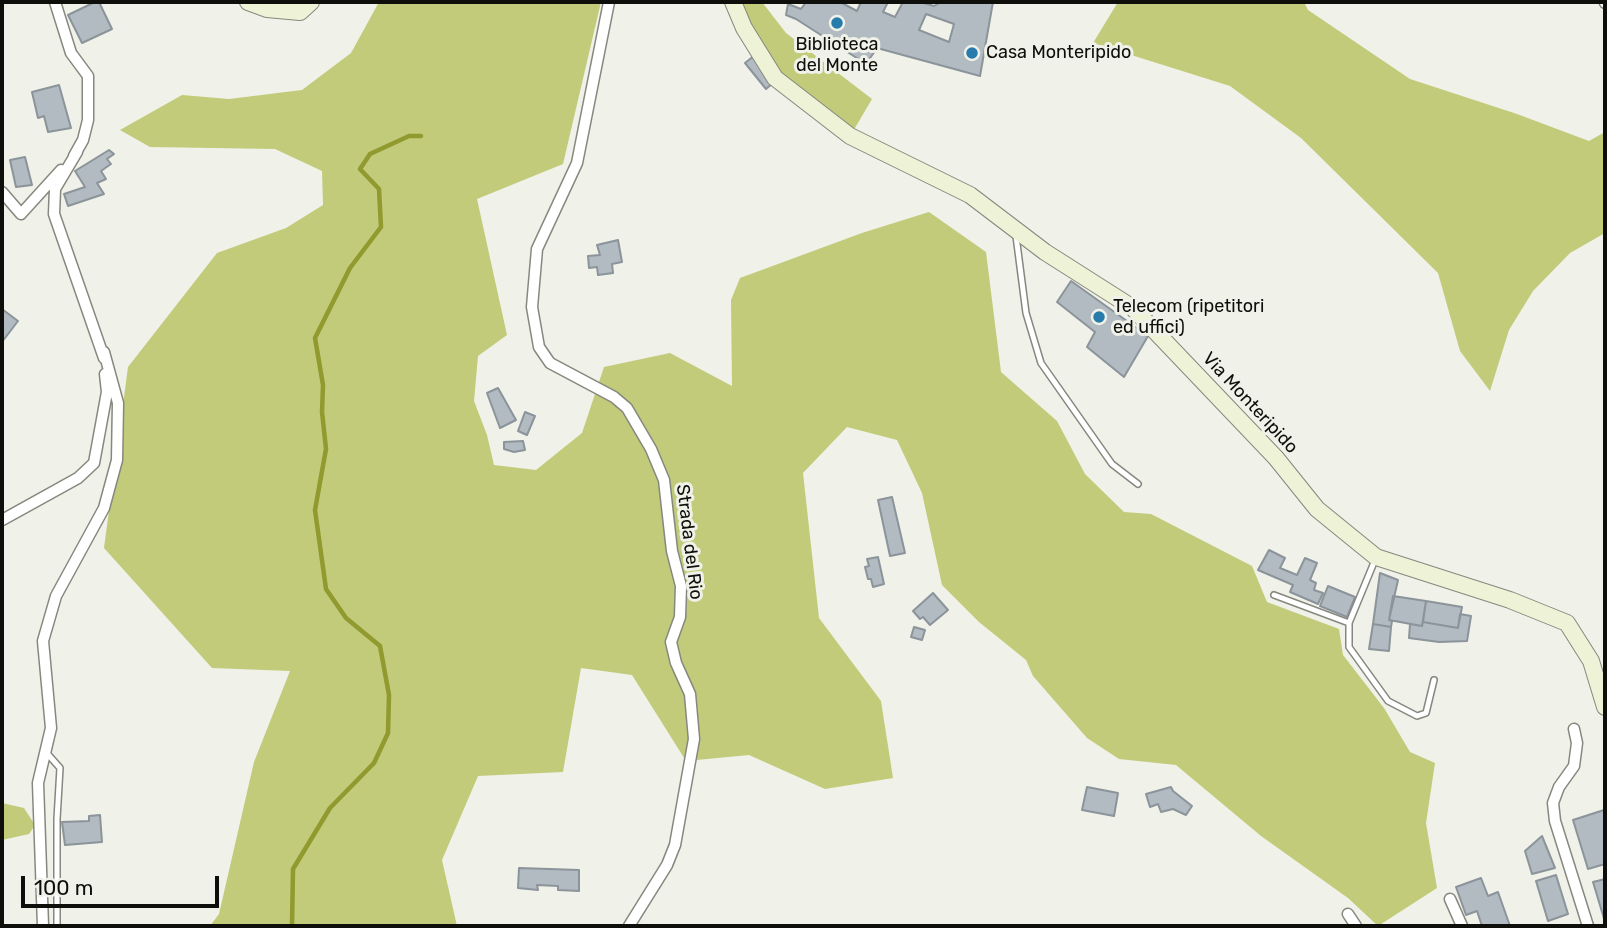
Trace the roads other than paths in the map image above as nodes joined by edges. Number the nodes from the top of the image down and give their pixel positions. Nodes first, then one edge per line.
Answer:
1 (55, 2) edge
2 (248, 2) edge
3 (312, 2) edge
4 (609, 2) edge
5 (733, 2) edge
6 (77, 152) junction
7 (2, 192) edge
8 (1016, 229) junction
9 (104, 352) junction
10 (1138, 484) dead end
11 (2, 520) edge
12 (1376, 557) junction
13 (1274, 595) dead end
14 (1349, 623) junction
15 (1434, 680) dead end
16 (1605, 707) edge
17 (1574, 729) dead end
18 (45, 751) junction
19 (1450, 899) dead end
20 (1348, 914) dead end
21 (43, 926) edge
22 (57, 926) edge
23 (629, 926) edge
24 (1356, 926) edge
25 (1462, 926) edge
26 (1588, 926) edge

1 - 6 street
2 - 3 street
4 - 23 street, Strada del Rio
5 - 8 street, Via Monteripido
6 - 7 street
6 - 9 street
8 - 10 lane
8 - 12 street, Via Monteripido
9 - 11 street
9 - 18 street
12 - 14 lane
12 - 16 street, Via Monteripido
13 - 14 lane
14 - 15 lane
17 - 26 street
18 - 21 street
18 - 22 lane
19 - 25 street
20 - 24 street

